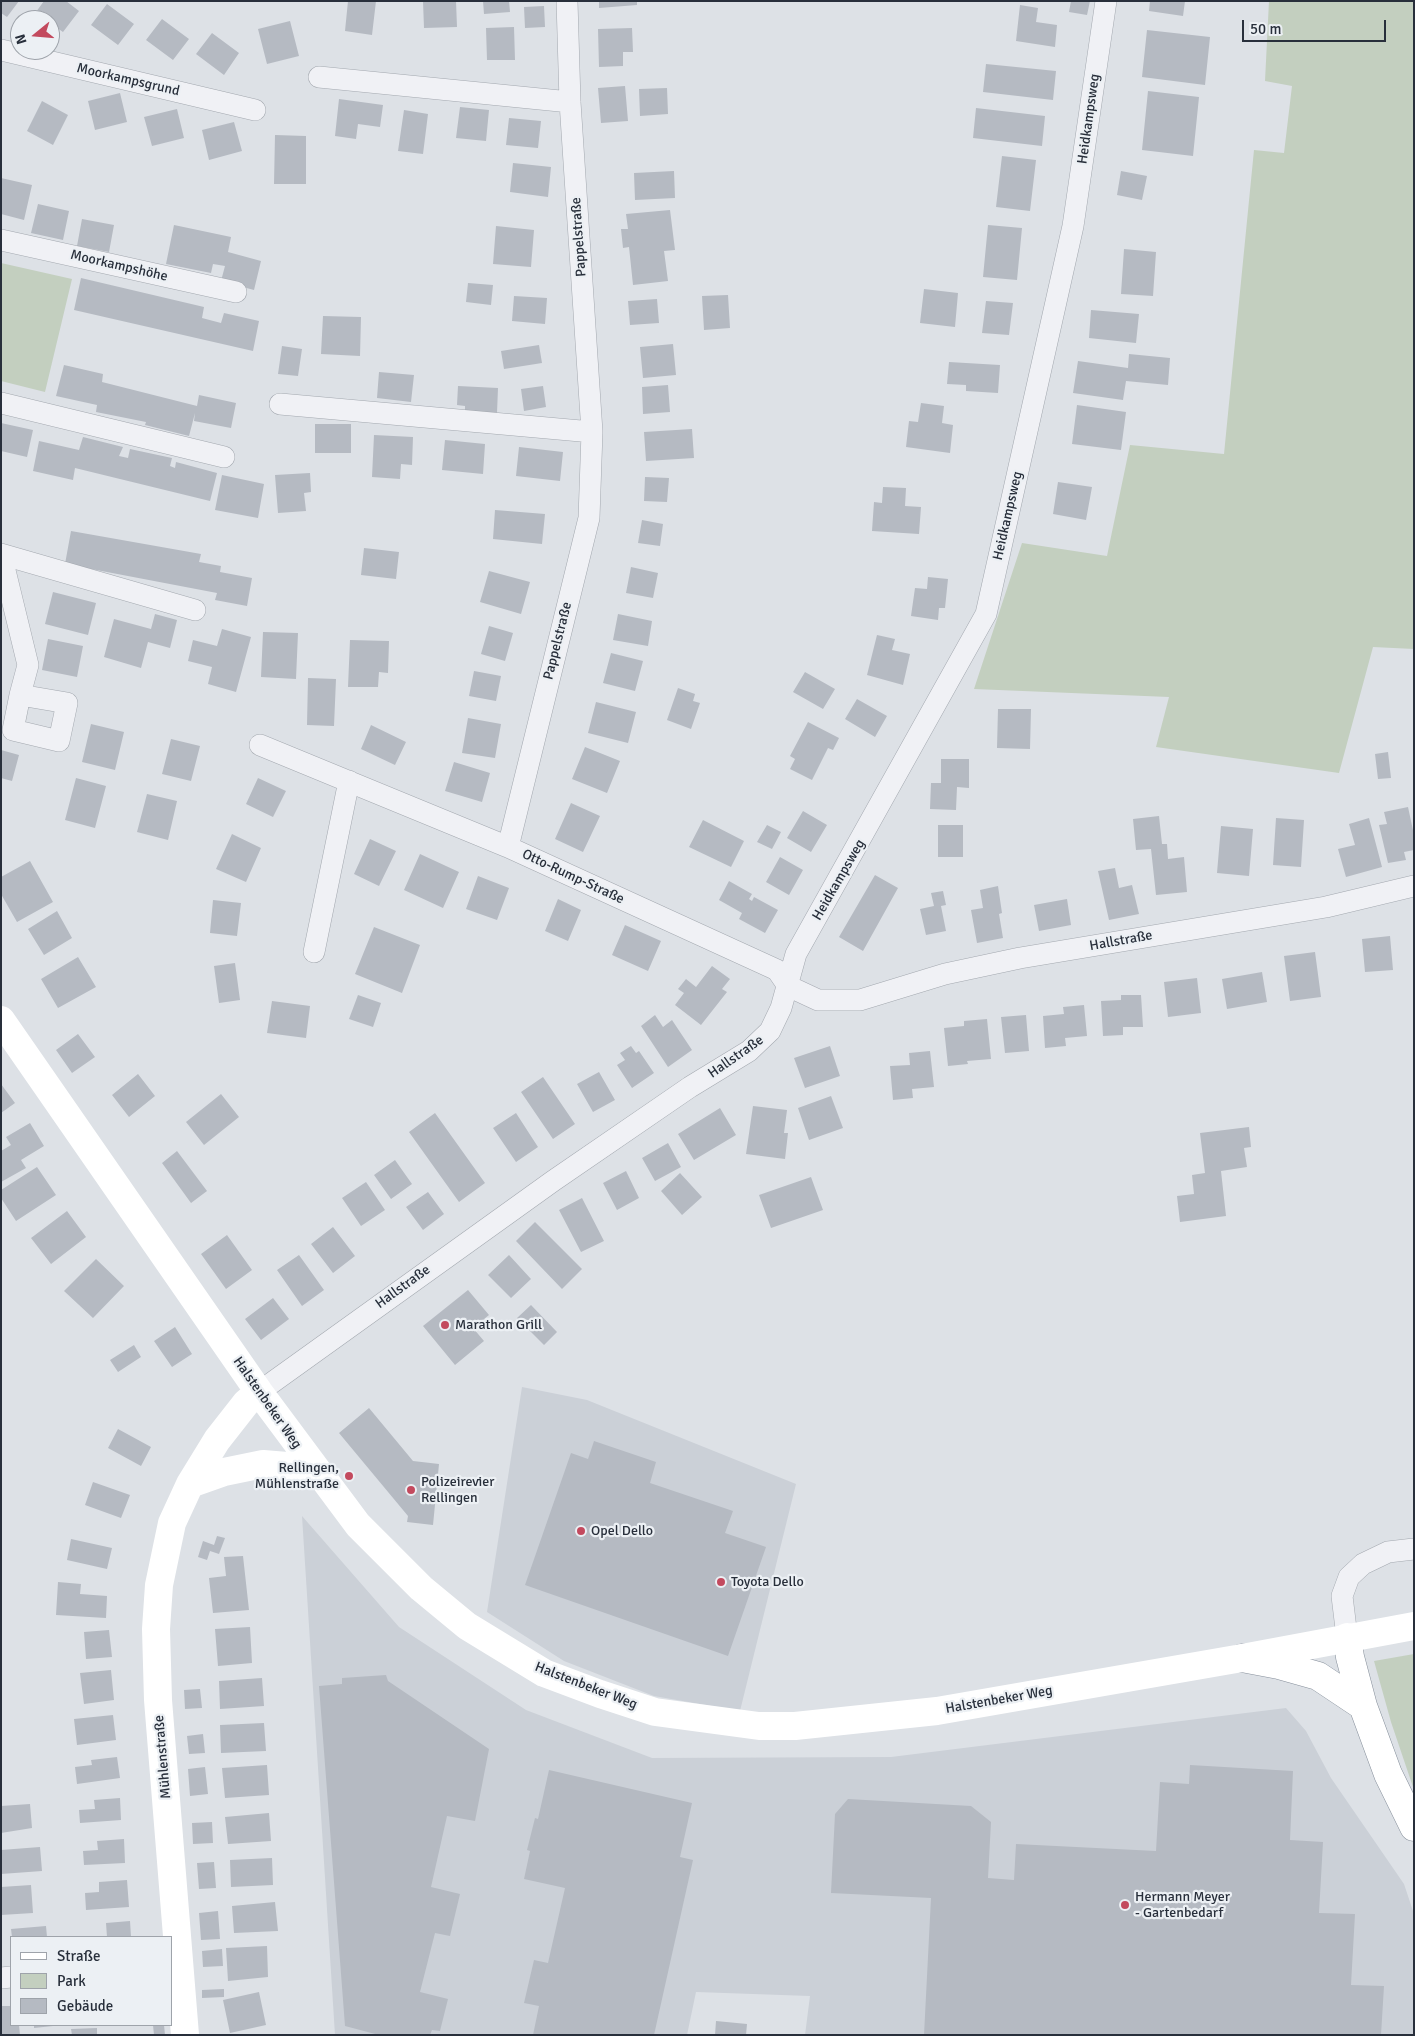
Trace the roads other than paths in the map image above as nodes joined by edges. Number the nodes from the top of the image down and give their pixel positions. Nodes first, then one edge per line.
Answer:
1 (566, 1) edge
2 (1106, 1) edge
3 (1, 50) edge
4 (318, 77) dead end
5 (570, 102) junction
6 (255, 110) dead end
7 (1, 240) edge
8 (236, 292) dead end
9 (1, 403) edge
10 (280, 404) dead end
11 (592, 432) junction
12 (224, 456) dead end
13 (1, 554) edge
14 (195, 610) dead end
15 (20, 695) dead end
16 (260, 745) dead end
17 (349, 781) junction
18 (508, 847) junction
19 (1414, 886) edge
20 (314, 952) dead end
21 (788, 986) junction
22 (1, 1020) edge
23 (259, 1392) junction
24 (317, 1473) junction
25 (190, 1484) junction
26 (1414, 1549) edge
27 (1414, 1626) edge
28 (1347, 1637) junction
29 (1242, 1658) junction
30 (1363, 1706) junction
31 (1412, 1821) edge
32 (176, 1965) edge
33 (185, 2035) edge

1 - 5 street, Pappelstraße
2 - 21 street, Heidkampsweg
3 - 6 street, Moorkampsgrund
4 - 5 street
5 - 11 street, Pappelstraße
7 - 8 street, Moorkampshöhe
9 - 12 street
10 - 11 street
11 - 18 street, Pappelstraße
13 - 14 street
13 - 15 street
16 - 17 street, Otto-Rump-Straße
17 - 18 street, Otto-Rump-Straße
17 - 20 street
18 - 21 street, Otto-Rump-Straße
19 - 21 street, Hallstraße
21 - 23 street, Hallstraße
22 - 23 main road, Halstenbeker Weg
23 - 24 main road, Halstenbeker Weg
23 - 25 main road, Mühlenstraße
24 - 25 main road
24 - 29 main road, Halstenbeker Weg
25 - 32 main road, Mühlenstraße
26 - 28 street
27 - 28 main road, Halstenbeker Weg
28 - 29 main road, Halstenbeker Weg
28 - 30 main road
29 - 30 main road
30 - 31 main road
32 - 33 main road, Mühlenstraße

